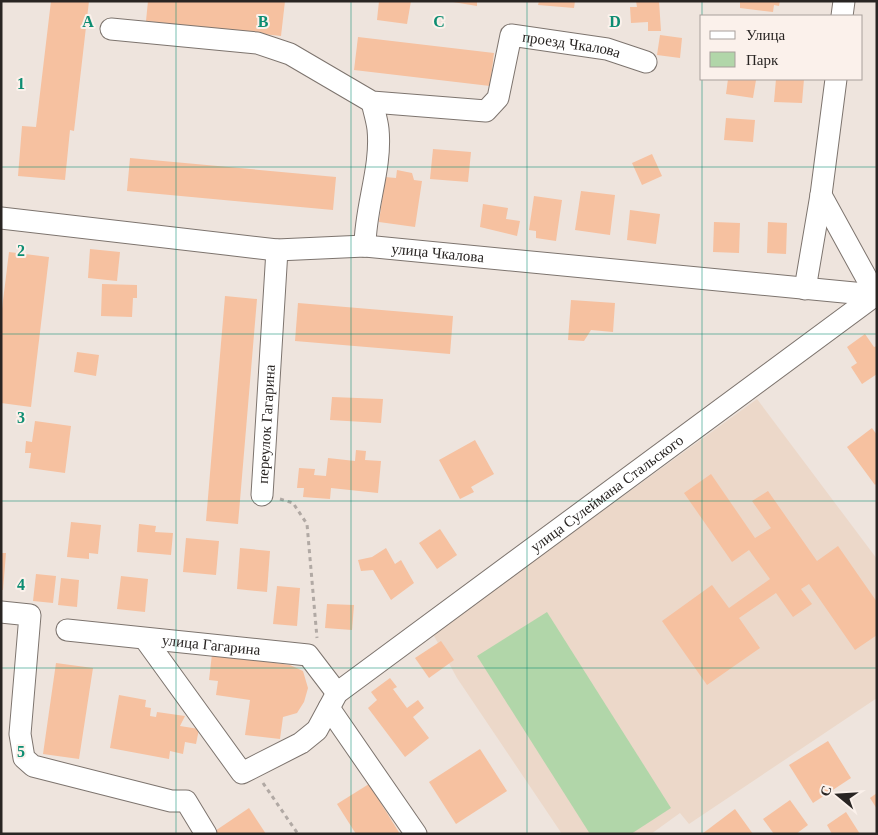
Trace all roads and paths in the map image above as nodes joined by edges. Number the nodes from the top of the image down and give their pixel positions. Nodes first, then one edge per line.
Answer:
1 (844, 1) edge
2 (842, 15) edge
3 (111, 29) dead end
4 (646, 62) dead end
5 (836, 80) edge
6 (372, 102) junction
7 (821, 195) junction
8 (1, 218) edge
9 (366, 246) junction
10 (277, 250) junction
11 (805, 288) junction
12 (876, 295) edge
13 (262, 495) joint
14 (1, 612) edge
15 (67, 630) dead end
16 (145, 639) junction
17 (308, 655) junction
18 (333, 700) junction
19 (261, 781) dead end
20 (206, 834) edge
21 (298, 834) edge
22 (416, 834) edge

1 - 2 street
3 - 6 street, проезд Чкалова
4 - 6 street, проезд Чкалова
5 - 7 street
6 - 9 street
7 - 11 street
7 - 12 street
8 - 10 street, улица Чкалова
9 - 10 street, улица Чкалова
9 - 11 street, улица Чкалова
10 - 13 street, переулок Гагарина
11 - 12 street, улица Чкалова
12 - 18 street, улица Сулеймана Стальского
13 - 17 path, переулок Гагарина
14 - 20 street
15 - 16 street, улица Гагарина
16 - 17 street, улица Гагарина
16 - 18 street
17 - 18 street
18 - 22 street
19 - 21 path

